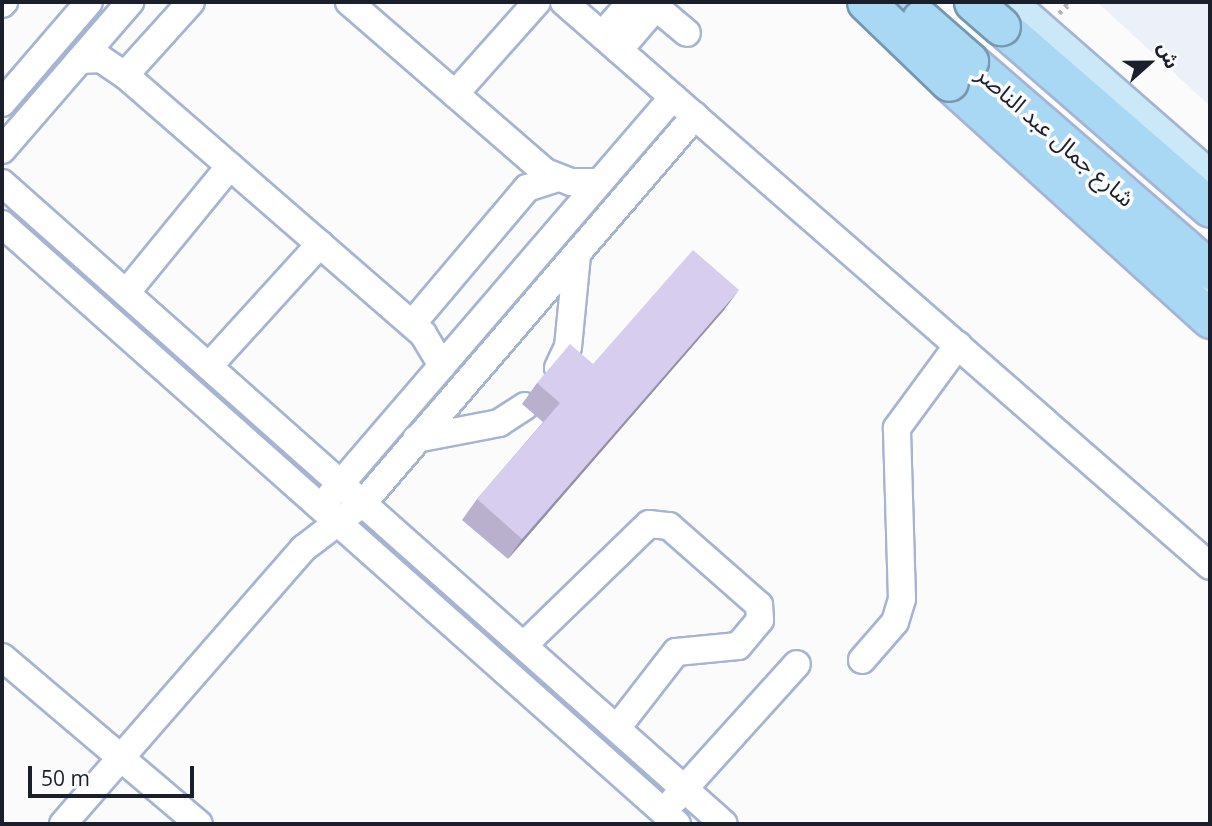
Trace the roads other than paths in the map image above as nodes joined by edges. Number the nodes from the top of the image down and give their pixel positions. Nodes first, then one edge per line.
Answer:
1 (89, 2) edge
2 (131, 2) edge
3 (191, 2) edge
4 (350, 2) edge
5 (537, 2) edge
6 (564, 2) edge
7 (866, 2) edge
8 (876, 2) edge
9 (901, 2) edge
10 (973, 2) edge
11 (1010, 2) edge
12 (646, 3) edge
13 (687, 33) dead end
14 (611, 43) junction
15 (80, 60) junction
16 (125, 75) junction
17 (455, 94) junction
18 (673, 97) junction
19 (2, 103) edge
20 (695, 116) junction
21 (2, 150) edge
22 (230, 166) junction
23 (1210, 177) edge
24 (557, 178) junction
25 (598, 182) junction
26 (2, 183) edge
27 (1210, 208) edge
28 (2, 224) edge
29 (320, 244) junction
30 (577, 255) junction
31 (529, 263) junction
32 (1210, 270) edge
33 (553, 283) junction
34 (1210, 292) edge
35 (126, 293) junction
36 (488, 312) junction
37 (1210, 319) edge
38 (412, 324) junction
39 (511, 331) junction
40 (958, 345) junction
41 (208, 366) junction
42 (442, 366) junction
43 (558, 368) edge
44 (525, 406) dead end
45 (416, 439) junction
46 (341, 483) junction
47 (363, 503) junction
48 (331, 516) junction
49 (1210, 566) edge
50 (496, 621) junction
51 (475, 644) junction
52 (524, 645) junction
53 (2, 657) edge
54 (862, 660) dead end
55 (797, 664) dead end
56 (617, 728) junction
57 (124, 756) junction
58 (684, 789) junction
59 (670, 818) edge
60 (63, 824) edge
61 (199, 824) edge
62 (724, 824) edge

1 - 19 street
2 - 15 street
3 - 16 street
4 - 17 street
5 - 17 street
6 - 14 street
7 - 37 highway, bridge
8 - 34 main road
9 - 32 highway, شارع جمال عبد الناصر, bridge
10 - 27 highway, شارع جمال عبد الناصر, bridge
11 - 23 main road
12 - 13 street
12 - 14 street
14 - 18 street
15 - 16 street
15 - 21 street
16 - 22 street
17 - 24 street
18 - 20 street
18 - 25 street
20 - 30 street
20 - 40 street
22 - 29 street
22 - 35 street
24 - 25 street
24 - 38 street
25 - 31 street
26 - 35 street
28 - 48 street
29 - 38 street
29 - 41 street
30 - 33 street
30 - 43 street
31 - 33 street
31 - 36 street
33 - 39 street
35 - 41 street
36 - 39 street
36 - 42 street
38 - 42 street
39 - 45 street
40 - 49 street
40 - 54 street
41 - 46 street
42 - 46 street
44 - 45 street
45 - 47 street
46 - 47 street
46 - 48 street
47 - 48 street
47 - 50 street
48 - 51 street
48 - 57 street
50 - 51 street
50 - 52 street
51 - 59 street
52 - 56 street
52 - 56 street
53 - 57 street
55 - 58 street
56 - 58 street
57 - 60 street
57 - 61 street
58 - 59 street
58 - 62 street

